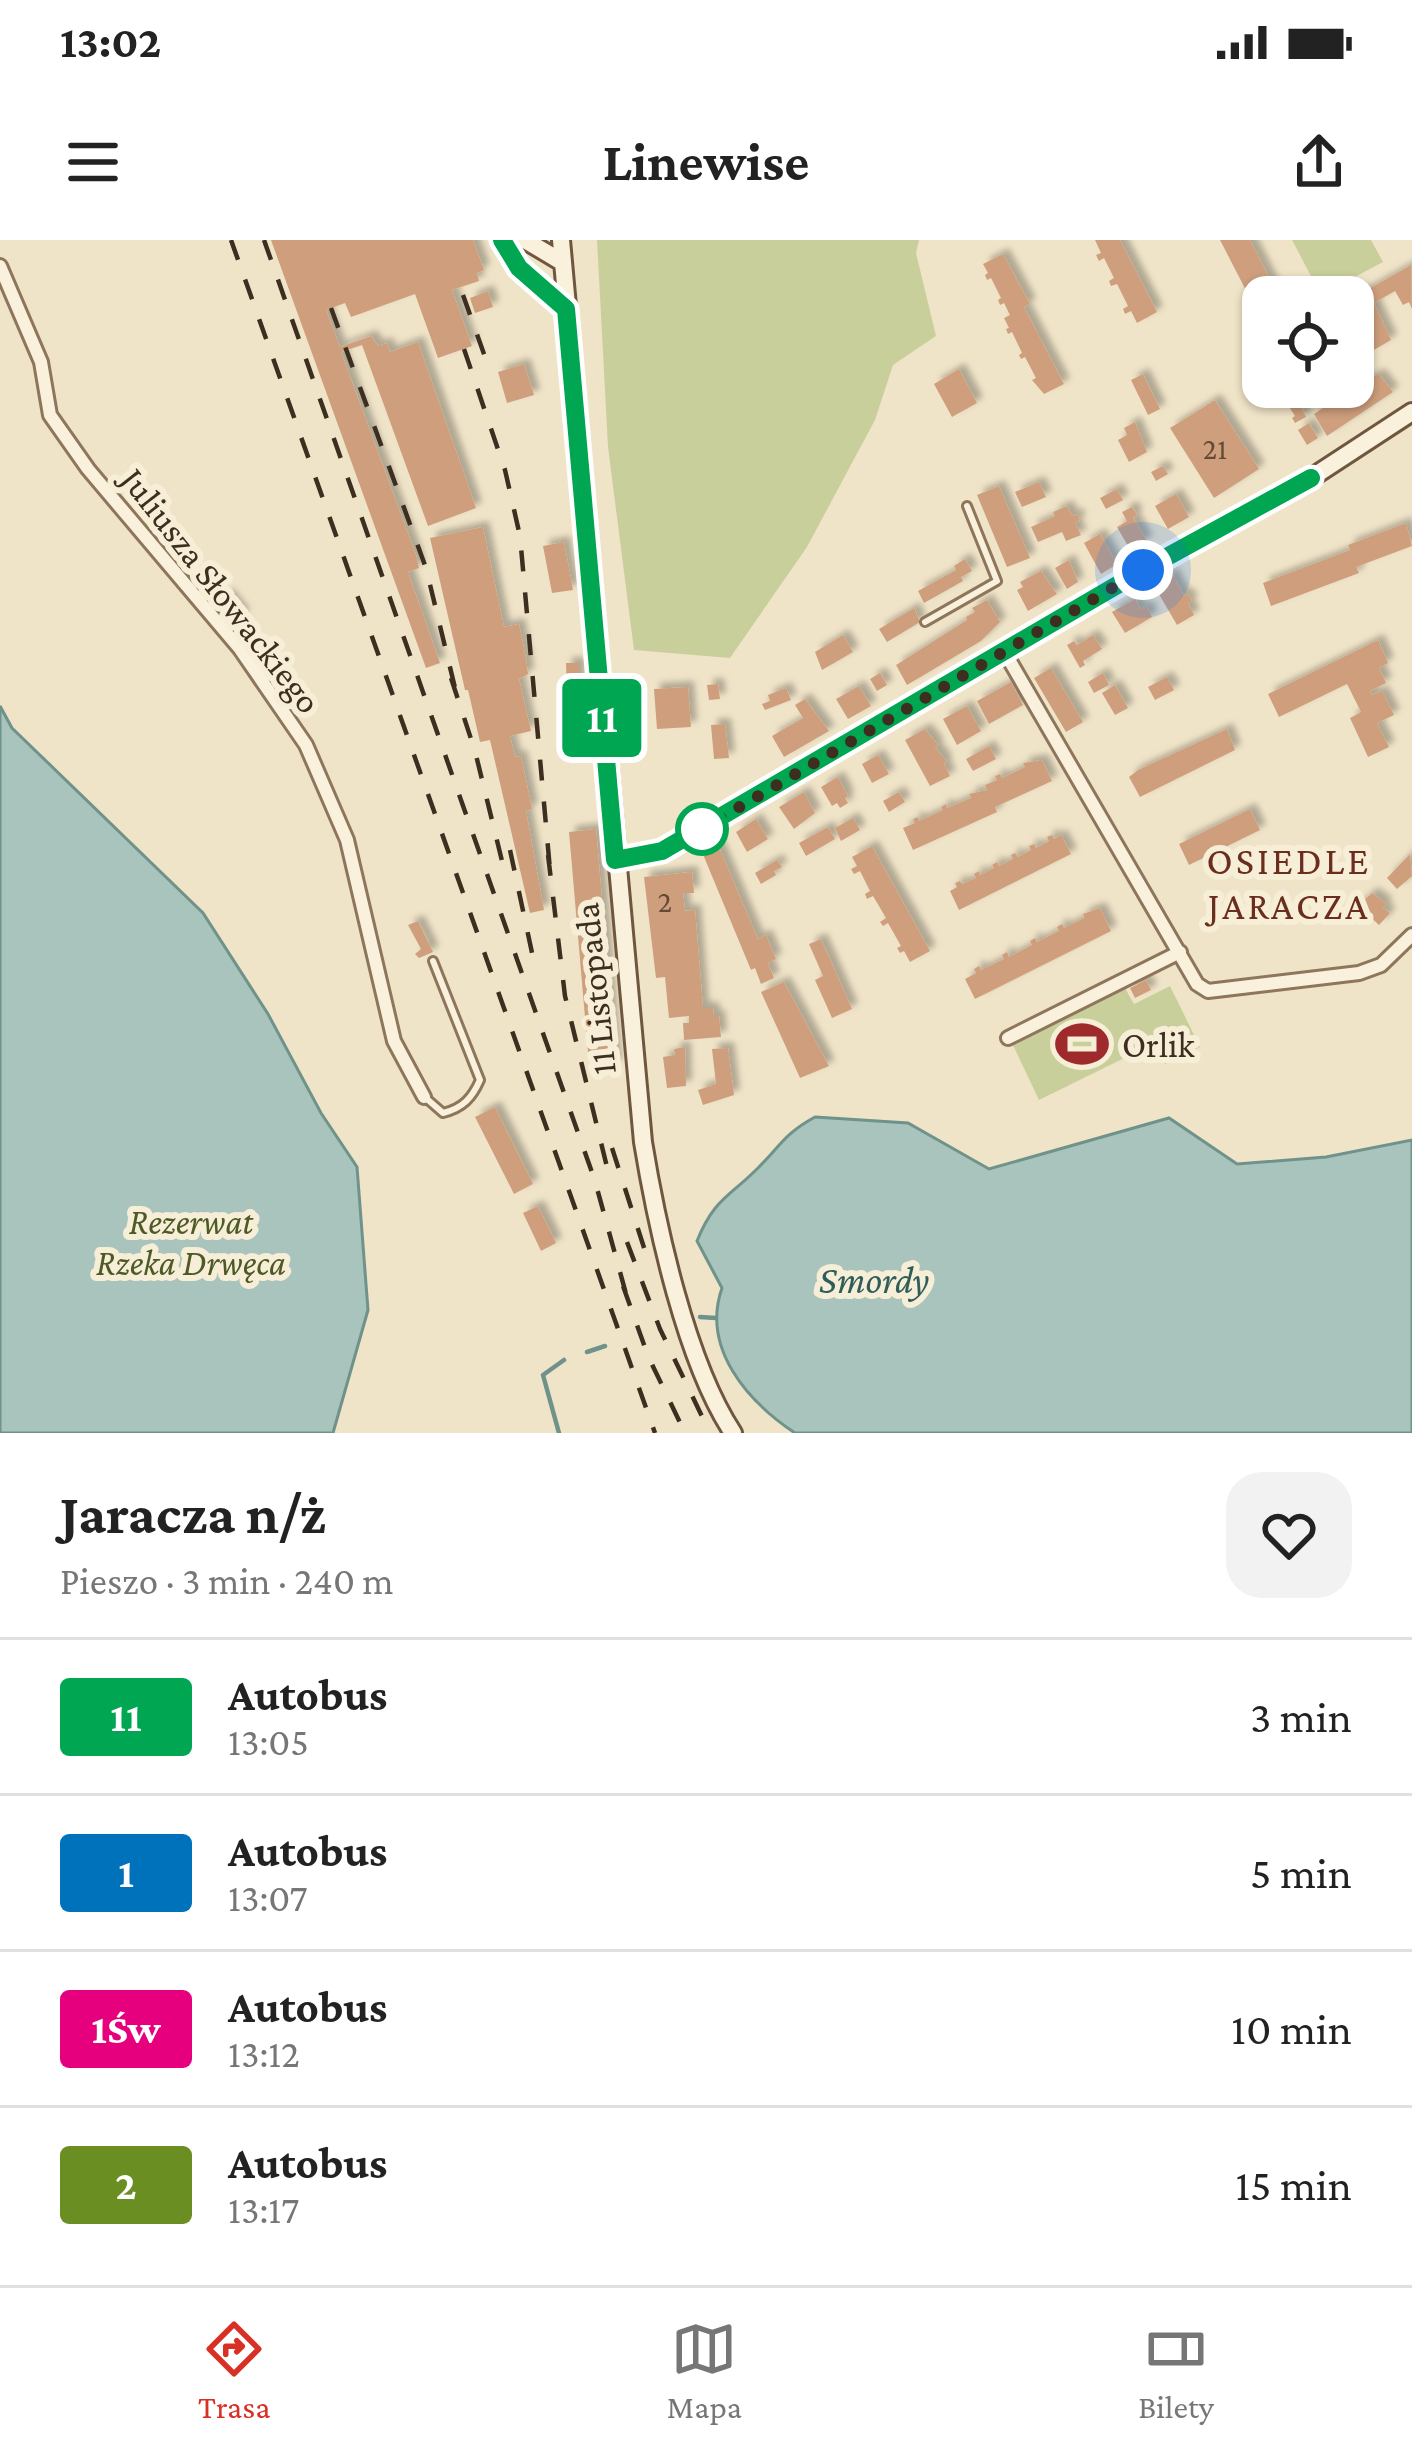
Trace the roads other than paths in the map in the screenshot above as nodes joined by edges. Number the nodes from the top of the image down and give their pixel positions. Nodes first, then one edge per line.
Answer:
1 (502, 240) edge
2 (525, 240) edge
3 (561, 240) edge
4 (562, 262) junction
5 (0, 266) edge
6 (527, 275) junction
7 (566, 309) junction
8 (1412, 412) edge
9 (967, 506) dead end
10 (925, 622) dead end
11 (1004, 652) junction
12 (615, 860) junction
13 (1412, 935) edge
14 (1180, 952) junction
15 (434, 961) dead end
16 (1008, 1038) dead end
17 (424, 1096) joint
18 (734, 1433) edge

1 - 6 main road
2 - 4 main road
3 - 4 main road, 11 Listopada
4 - 6 main road
4 - 7 main road, 11 Listopada
5 - 17 street, Juliusza Słowackiego
6 - 7 main road
7 - 12 main road, 11 Listopada
8 - 11 main road
9 - 10 lane
11 - 12 main road
11 - 14 street
12 - 18 main road, 11 Listopada
13 - 14 street
14 - 16 street
15 - 17 lane

